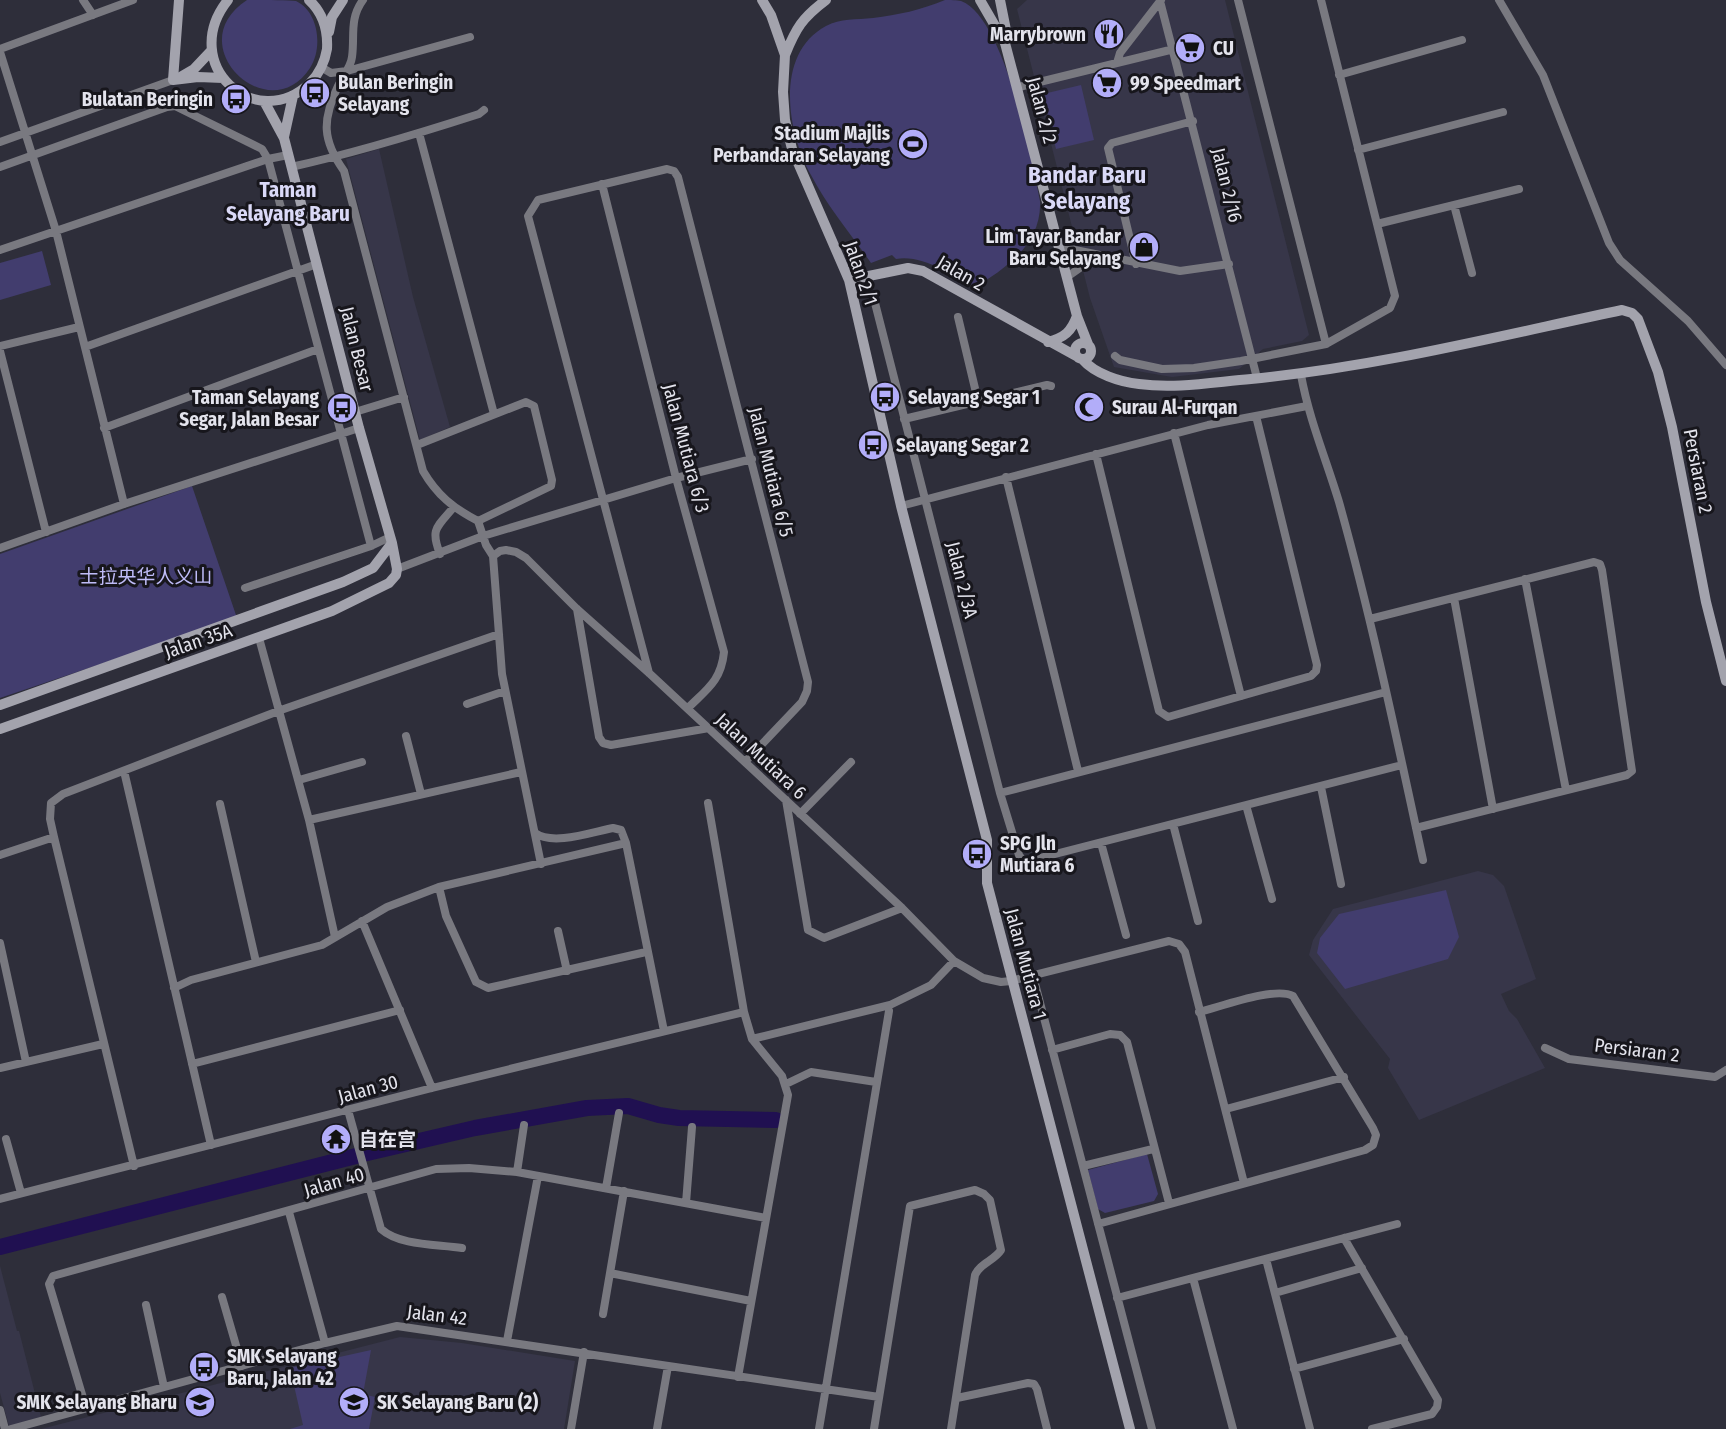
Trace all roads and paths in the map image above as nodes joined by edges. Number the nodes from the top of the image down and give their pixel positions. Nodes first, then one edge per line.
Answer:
1 (83, 0) edge
2 (133, 0) edge
3 (179, 0) edge
4 (228, 0) edge
5 (309, 0) edge
6 (343, 0) edge
7 (363, 0) edge
8 (762, 0) edge
9 (826, 0) edge
10 (970, 0) edge
11 (980, 0) edge
12 (1000, 0) edge
13 (1238, 0) edge
14 (1321, 0) edge
15 (1499, 0) edge
16 (1161, 1) edge
17 (93, 15) junction
18 (470, 37) dead end
19 (327, 38) junction
20 (1462, 40) dead end
21 (1006, 43) junction
22 (1174, 49) junction
23 (0, 50) edge
24 (211, 51) junction
25 (785, 55) junction
26 (1117, 63) junction
27 (321, 67) junction
28 (347, 71) junction
29 (1339, 75) junction
30 (223, 78) junction
31 (173, 80) junction
32 (1019, 87) junction
33 (293, 96) junction
34 (264, 100) junction
35 (484, 110) dead end
36 (1503, 112) dead end
37 (1193, 121) junction
38 (26, 133) junction
39 (419, 133) junction
40 (284, 138) junction
41 (0, 142) edge
42 (1358, 150) junction
43 (288, 155) junction
44 (33, 156) junction
45 (335, 158) junction
46 (268, 159) junction
47 (0, 167) edge
48 (291, 167) junction
49 (602, 184) junction
50 (1519, 189) dead end
51 (1454, 205) junction
52 (1377, 224) junction
53 (56, 231) junction
54 (1060, 247) junction
55 (0, 250) edge
56 (1106, 258) junction
57 (317, 264) junction
58 (1136, 264) junction
59 (1229, 264) junction
60 (298, 271) junction
61 (1472, 273) dead end
62 (1067, 276) junction
63 (849, 279) junction
64 (875, 303) dead end
65 (1077, 316) junction
66 (958, 317) dead end
67 (79, 327) junction
68 (1048, 342) junction
69 (1326, 344) junction
70 (85, 347) junction
71 (0, 349) edge
72 (318, 349) junction
73 (1083, 350) junction
74 (1115, 356) dead end
75 (1252, 358) junction
76 (1726, 365) edge
77 (1301, 375) junction
78 (1257, 378) junction
79 (1051, 386) dead end
80 (404, 397) junction
81 (978, 401) junction
82 (1307, 406) junction
83 (355, 412) junction
84 (494, 414) junction
85 (1256, 416) junction
86 (904, 419) junction
87 (104, 428) junction
88 (359, 428) junction
89 (1174, 433) junction
90 (341, 434) junction
91 (416, 445) junction
92 (1096, 454) junction
93 (752, 458) junction
94 (1006, 477) junction
95 (676, 478) junction
96 (925, 498) junction
97 (602, 500) junction
98 (124, 504) junction
99 (901, 506) junction
100 (453, 508) junction
101 (478, 521) junction
102 (46, 532) junction
103 (483, 536) junction
104 (391, 540) junction
105 (371, 545) junction
106 (0, 548) edge
107 (440, 554) junction
108 (493, 556) junction
109 (397, 569) junction
110 (1525, 579) junction
111 (245, 588) dead end
112 (1454, 598) junction
113 (577, 610) junction
114 (1370, 619) junction
115 (499, 634) junction
116 (258, 638) junction
117 (649, 673) junction
118 (1726, 681) edge
119 (505, 691) junction
120 (1386, 692) junction
121 (1241, 696) junction
122 (467, 704) dead end
123 (0, 705) edge
124 (688, 709) junction
125 (281, 710) junction
126 (709, 728) junction
127 (0, 729) edge
128 (406, 736) dead end
129 (362, 762) dead end
130 (745, 762) junction
131 (851, 762) dead end
132 (1402, 765) junction
133 (124, 771) junction
134 (1078, 771) junction
135 (521, 772) junction
136 (299, 780) junction
137 (1321, 787) junction
138 (1566, 790) junction
139 (1000, 793) junction
140 (421, 794) junction
141 (786, 800) junction
142 (708, 803) dead end
143 (220, 804) dead end
144 (1246, 805) junction
145 (1493, 809) junction
146 (800, 814) junction
147 (309, 820) junction
148 (1173, 824) junction
149 (1416, 828) junction
150 (535, 833) junction
151 (54, 837) junction
152 (626, 843) junction
153 (1101, 843) junction
154 (0, 855) edge
155 (1423, 860) dead end
156 (541, 864) junction
157 (1342, 884) dead end
158 (439, 887) junction
159 (1272, 899) dead end
160 (902, 908) junction
161 (362, 921) junction
162 (1198, 921) dead end
163 (558, 931) dead end
164 (1126, 935) dead end
165 (335, 937) junction
166 (0, 943) edge
167 (646, 952) junction
168 (954, 961) junction
169 (256, 962) junction
170 (567, 971) junction
171 (1033, 976) junction
172 (1012, 981) junction
173 (174, 988) junction
174 (400, 1010) junction
175 (889, 1011) dead end
176 (744, 1012) junction
177 (1199, 1012) junction
178 (664, 1031) junction
179 (751, 1039) junction
180 (103, 1044) junction
181 (1545, 1048) dead end
182 (1052, 1050) junction
183 (26, 1062) junction
184 (192, 1064) junction
185 (0, 1068) edge
186 (1726, 1070) edge
187 (1344, 1077) junction
188 (876, 1082) junction
189 (786, 1084) junction
190 (432, 1087) junction
191 (1226, 1109) junction
192 (348, 1110) junction
193 (619, 1113) dead end
194 (524, 1125) dead end
195 (692, 1127) dead end
196 (6, 1139) dead end
197 (211, 1145) junction
198 (1153, 1149) junction
199 (134, 1166) junction
200 (1083, 1166) junction
201 (517, 1172) junction
202 (538, 1176) junction
203 (1244, 1183) junction
204 (371, 1188) junction
205 (606, 1188) junction
206 (624, 1191) junction
207 (21, 1193) junction
208 (0, 1199) edge
209 (686, 1203) junction
210 (1169, 1203) junction
211 (289, 1212) junction
212 (766, 1218) junction
213 (1098, 1224) junction
214 (1397, 1224) dead end
215 (1344, 1238) junction
216 (462, 1248) dead end
217 (1266, 1259) junction
218 (1362, 1268) junction
219 (610, 1273) junction
220 (1193, 1278) junction
221 (1275, 1293) junction
222 (222, 1297) dead end
223 (1117, 1298) junction
224 (751, 1301) junction
225 (146, 1305) dead end
226 (603, 1314) dead end
227 (1404, 1339) junction
228 (507, 1341) junction
229 (325, 1343) junction
230 (584, 1352) junction
231 (242, 1366) junction
232 (668, 1366) junction
233 (1294, 1369) junction
234 (738, 1377) junction
235 (164, 1387) junction
236 (826, 1388) junction
237 (879, 1397) junction
238 (957, 1398) junction
239 (86, 1408) junction
240 (0, 1410) edge
241 (5, 1429) edge
242 (11, 1429) edge
243 (572, 1429) edge
244 (656, 1429) edge
245 (820, 1429) edge
246 (874, 1429) edge
247 (951, 1429) edge
248 (1047, 1429) edge
249 (1130, 1429) edge
250 (1152, 1429) edge
251 (1233, 1429) edge
252 (1310, 1429) edge
253 (1373, 1429) edge

1 - 17 street
2 - 17 street
3 - 31 street
4 - 24 street
5 - 19 street
6 - 19 street
7 - 28 street
8 - 25 street, Jalan 2/1
9 - 25 street, Jalan 2/1
10 - 21 street
11 - 21 street, Jalan 2/2
12 - 21 street
13 - 69 street
14 - 29 street
15 - 76 street
16 - 22 street, Jalan 2/16
16 - 26 street
17 - 23 street
18 - 28 street
19 - 27 street
20 - 29 street
21 - 32 street, Jalan 2/2
22 - 26 street
22 - 37 street, Jalan 2/16
23 - 38 street
24 - 30 street
24 - 31 street
25 - 63 street, Jalan 2/1
26 - 32 street
27 - 28 street
27 - 33 street
28 - 45 street
29 - 42 street
30 - 31 street
30 - 34 street
31 - 38 street
32 - 54 street, Jalan 2/2
33 - 34 street
33 - 40 street, Jalan Besar
34 - 40 street, Jalan Besar
35 - 39 street
36 - 42 street
37 - 58 street
37 - 59 street, Jalan 2/16
38 - 41 street
38 - 44 street
39 - 45 street
39 - 84 street
40 - 43 street, Jalan Besar
42 - 52 street
43 - 46 street
43 - 48 street, Jalan Besar
44 - 46 street
44 - 47 street
44 - 53 street
45 - 48 street
45 - 80 street
46 - 53 street
46 - 60 street
48 - 57 street, Jalan Besar
49 - 93 street, Jalan Mutiara 6/5
49 - 95 street, Jalan Mutiara 6/3
49 - 97 street
50 - 51 street
51 - 52 street
51 - 61 street
52 - 69 street
53 - 55 street
53 - 67 street
54 - 56 street
54 - 62 street, Jalan 2/2
56 - 58 street
56 - 62 street
57 - 60 street
57 - 83 street, Jalan Besar
58 - 59 street
59 - 75 street, Jalan 2/16
60 - 70 street
60 - 72 street
62 - 65 street, Jalan 2/2
63 - 68 street, Jalan 2
63 - 99 street, Jalan 2/1
64 - 86 street, Jalan 2/3A
65 - 68 street
65 - 73 street, Jalan 2/2
66 - 81 street
67 - 70 street
67 - 71 street
68 - 73 street, Jalan 2
69 - 75 street
70 - 87 street
71 - 102 street
72 - 87 street
72 - 90 street
73 - 78 street
74 - 75 street
75 - 78 street, Jalan 2/16
77 - 78 street
77 - 82 street
77 - 118 street, Persiaran 2
79 - 81 street
80 - 83 street
80 - 91 street
81 - 86 street
82 - 85 street
82 - 114 street
83 - 88 street, Jalan Besar
84 - 91 street
84 - 101 street
85 - 89 street
85 - 121 street
86 - 96 street, Jalan 2/3A
87 - 98 street
88 - 90 street
88 - 104 street, Jalan Besar
89 - 92 street
89 - 121 street
90 - 98 street
90 - 105 street
91 - 100 street
92 - 94 street
92 - 121 street
93 - 95 street
93 - 130 street, Jalan Mutiara 6/5
94 - 96 street
94 - 134 street
95 - 97 street
95 - 124 street, Jalan Mutiara 6/3
96 - 99 street
96 - 139 street, Jalan 2/3A
97 - 103 street
97 - 117 street
98 - 102 street
99 - 172 street, Jalan Mutiara 1
100 - 101 street
100 - 107 street
101 - 103 street
102 - 106 street
103 - 107 street
103 - 108 street
104 - 105 street
104 - 109 street, Jalan Besar
104 - 123 street, Jalan 35A
105 - 111 street
107 - 109 street
108 - 113 street, Jalan Mutiara 6
108 - 115 street
109 - 116 street, Jalan 35A
110 - 112 street
110 - 138 street
110 - 138 street
112 - 114 street
112 - 145 street
113 - 117 street, Jalan Mutiara 6
113 - 126 street
114 - 120 street
115 - 119 street
115 - 125 street
116 - 125 street
116 - 127 street, Jalan 35A
117 - 124 street, Jalan Mutiara 6
119 - 122 street
119 - 135 street
120 - 132 street
120 - 134 street
124 - 126 street, Jalan Mutiara 6
125 - 133 street
125 - 136 street
126 - 130 street, Jalan Mutiara 6
128 - 140 street
129 - 136 street
130 - 141 street, Jalan Mutiara 6
131 - 146 street
132 - 137 street
132 - 149 street
133 - 151 street
133 - 173 street
134 - 139 street
135 - 140 street
135 - 150 street
136 - 147 street
137 - 144 street
137 - 157 street
138 - 145 street
139 - 153 street, Jalan 2/3A
140 - 147 street
141 - 146 street, Jalan Mutiara 6
141 - 160 street
142 - 176 street
143 - 169 street
144 - 148 street
144 - 159 street
145 - 149 street
146 - 160 street, Jalan Mutiara 6
147 - 165 street
148 - 153 street
148 - 162 street
149 - 155 street
150 - 152 street
150 - 156 street
151 - 154 street
151 - 180 street
152 - 156 street
152 - 167 street
153 - 164 street
156 - 158 street
158 - 161 street
158 - 170 street
160 - 168 street, Jalan Mutiara 6
161 - 165 street
161 - 174 street
163 - 170 street
165 - 169 street
166 - 183 street
167 - 170 street
167 - 178 street
168 - 172 street, Jalan Mutiara 6
168 - 179 street
169 - 173 street
171 - 172 street
171 - 177 street
171 - 182 street
172 - 249 street, Jalan Mutiara 1
173 - 184 street
174 - 184 street
174 - 190 street
175 - 188 street
176 - 178 street, Jalan 30
176 - 179 street
177 - 187 street
177 - 191 street
178 - 190 street, Jalan 30
179 - 189 street
180 - 183 street
180 - 199 street
181 - 186 street, Persiaran 2
182 - 198 street
182 - 200 street
183 - 185 street
184 - 197 street
187 - 191 street
187 - 203 street
188 - 189 street
188 - 236 street
189 - 212 street
190 - 192 street, Jalan 30
191 - 203 street
192 - 197 street, Jalan 30
192 - 204 street
193 - 205 street
194 - 201 street
195 - 209 street
196 - 207 street
197 - 199 street, Jalan 30
198 - 200 street
198 - 210 street
199 - 207 street, Jalan 30
200 - 213 street
201 - 202 street, Jalan 40
201 - 204 street, Jalan 40
202 - 205 street, Jalan 40
202 - 228 street
203 - 210 street
204 - 211 street, Jalan 40
204 - 216 street
205 - 206 street, Jalan 40
206 - 209 street, Jalan 40
206 - 219 street
207 - 208 street, Jalan 30
209 - 212 street, Jalan 40
210 - 213 street
211 - 229 street
211 - 239 street, Jalan 40
212 - 224 street
213 - 223 street
214 - 215 street
215 - 217 street
215 - 218 street
217 - 220 street
217 - 221 street
218 - 221 street
218 - 227 street
219 - 224 street
219 - 226 street
220 - 223 street
220 - 251 street
221 - 233 street
222 - 231 street
223 - 250 street
224 - 234 street
225 - 235 street
227 - 233 street
227 - 253 street
228 - 229 street, Jalan 42
228 - 230 street, Jalan 42
229 - 231 street, Jalan 42
230 - 232 street, Jalan 42
230 - 243 street
231 - 235 street, Jalan 42
232 - 234 street, Jalan 42
232 - 244 street
233 - 252 street
234 - 236 street, Jalan 42
235 - 239 street, Jalan 42
236 - 237 street, Jalan 42
236 - 245 street
237 - 238 street
237 - 246 street
238 - 247 street
238 - 248 street
239 - 242 street, Jalan 42
240 - 241 street

